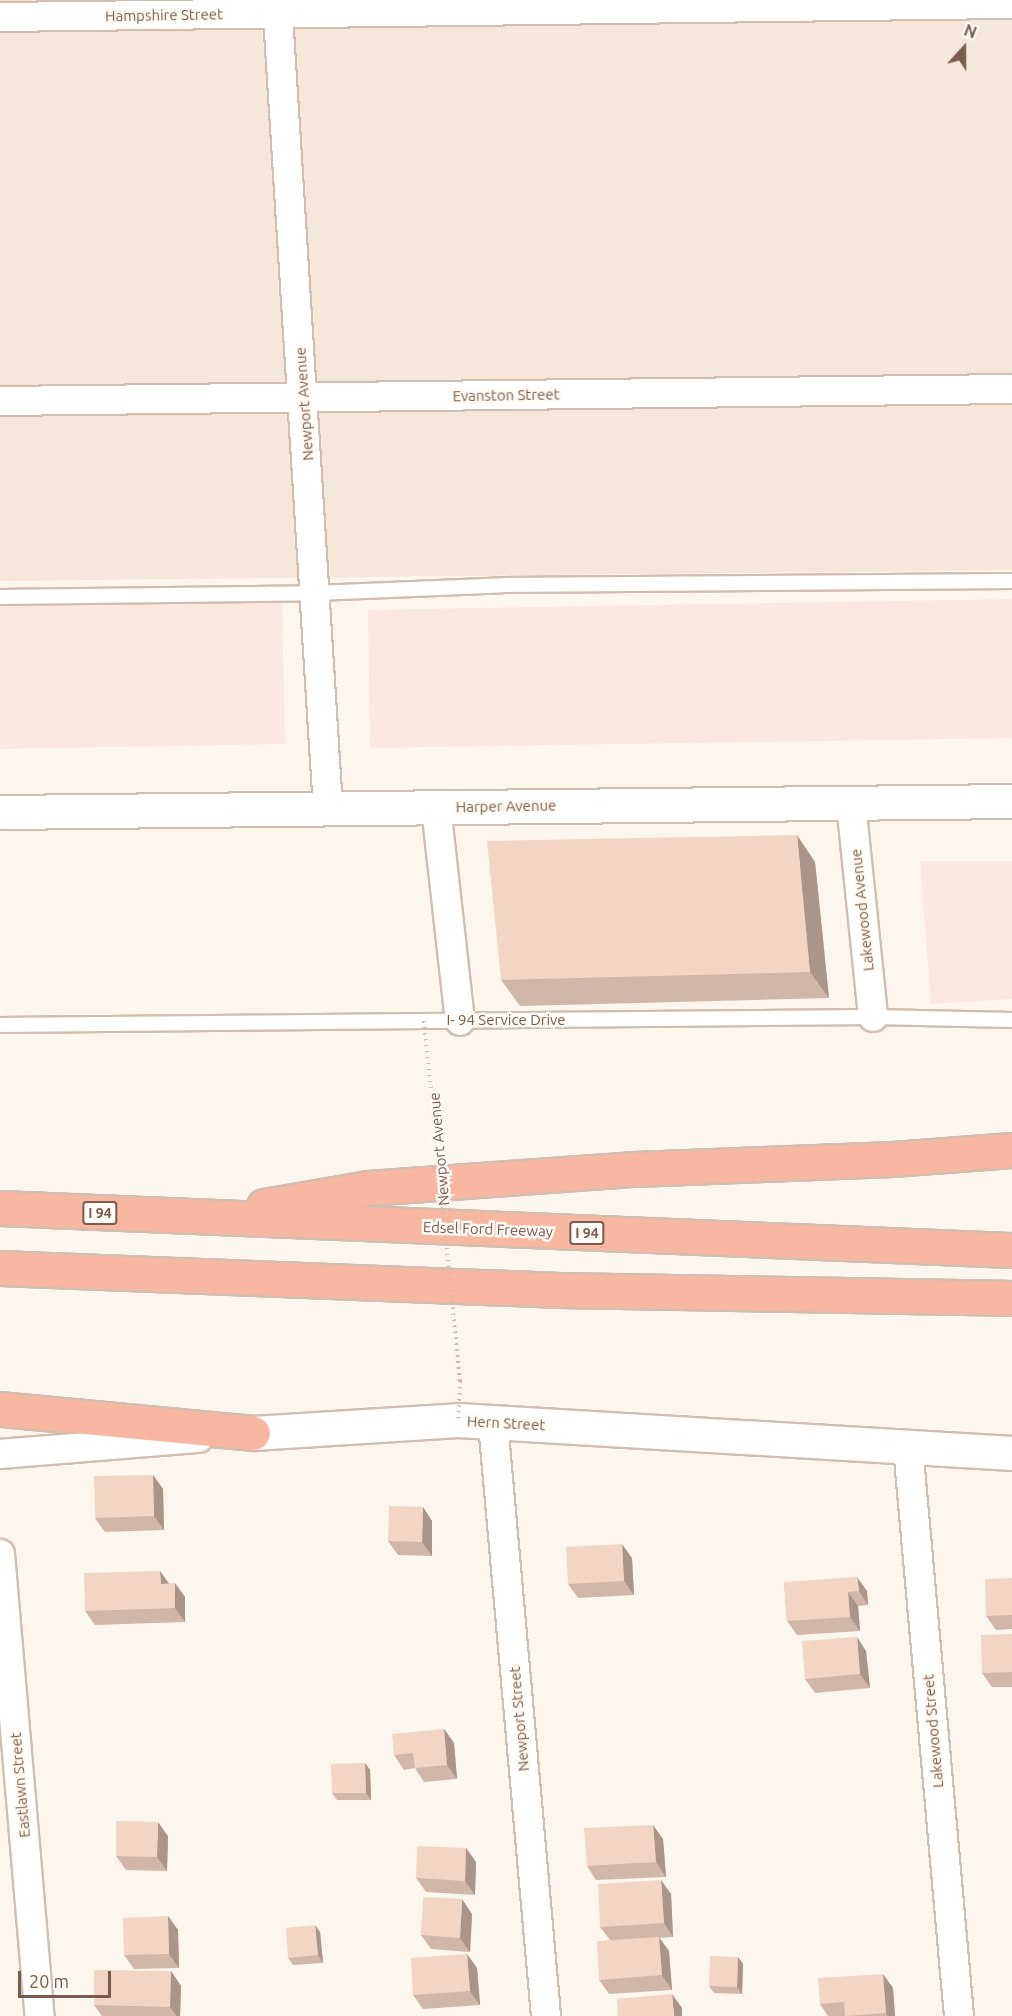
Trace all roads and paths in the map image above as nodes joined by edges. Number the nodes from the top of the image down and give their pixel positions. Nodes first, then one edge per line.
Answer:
1 (1012, 4) edge
2 (277, 7) edge
3 (0, 17) edge
4 (1012, 389) edge
5 (304, 398) junction
6 (0, 401) edge
7 (1012, 581) edge
8 (316, 593) junction
9 (0, 597) edge
10 (1012, 801) edge
11 (851, 802) junction
12 (436, 807) junction
13 (328, 808) junction
14 (0, 812) edge
15 (873, 1017) junction
16 (1012, 1020) edge
17 (424, 1021) junction
18 (460, 1021) junction
19 (0, 1025) edge
20 (1012, 1150) edge
21 (0, 1208) edge
22 (200, 1218) junction
23 (1012, 1250) edge
24 (0, 1268) edge
25 (1012, 1298) edge
26 (0, 1409) edge
27 (458, 1420) junction
28 (493, 1423) junction
29 (254, 1433) junction
30 (908, 1447) junction
31 (1012, 1453) edge
32 (0, 1454) edge
33 (0, 1554) edge
34 (40, 2016) edge
35 (546, 2016) edge
36 (959, 2016) edge

1 - 2 street, Hampshire Street
2 - 3 street, Hampshire Street
2 - 5 street, Newport Avenue
4 - 5 street, Evanston Street
5 - 6 street, Evanston Street
5 - 8 street, Newport Avenue
7 - 8 lane
8 - 9 lane
8 - 13 street, Newport Avenue
10 - 11 main road, Harper Avenue
11 - 12 main road, Harper Avenue
11 - 15 street, Lakewood Avenue
12 - 13 main road, Harper Avenue
12 - 18 street
13 - 14 main road, Harper Avenue
15 - 16 lane, I- 94 Service Drive
15 - 18 lane, I- 94 Service Drive
17 - 18 lane, I- 94 Service Drive
17 - 19 lane, I- 94 Service Drive
17 - 27 path, Newport Avenue, bridge
20 - 22 highway
21 - 22 highway, Edsel Ford Freeway / I 94
22 - 23 highway, Edsel Ford Freeway / I 94
24 - 25 highway
26 - 29 highway
27 - 28 main road, Hern Street
27 - 29 main road, Hern Street
28 - 30 main road, Hern Street
28 - 35 street, Newport Street
29 - 32 street, Hern Street
30 - 31 main road, Hern Street
30 - 36 street, Lakewood Street
33 - 34 street, Eastlawn Street

